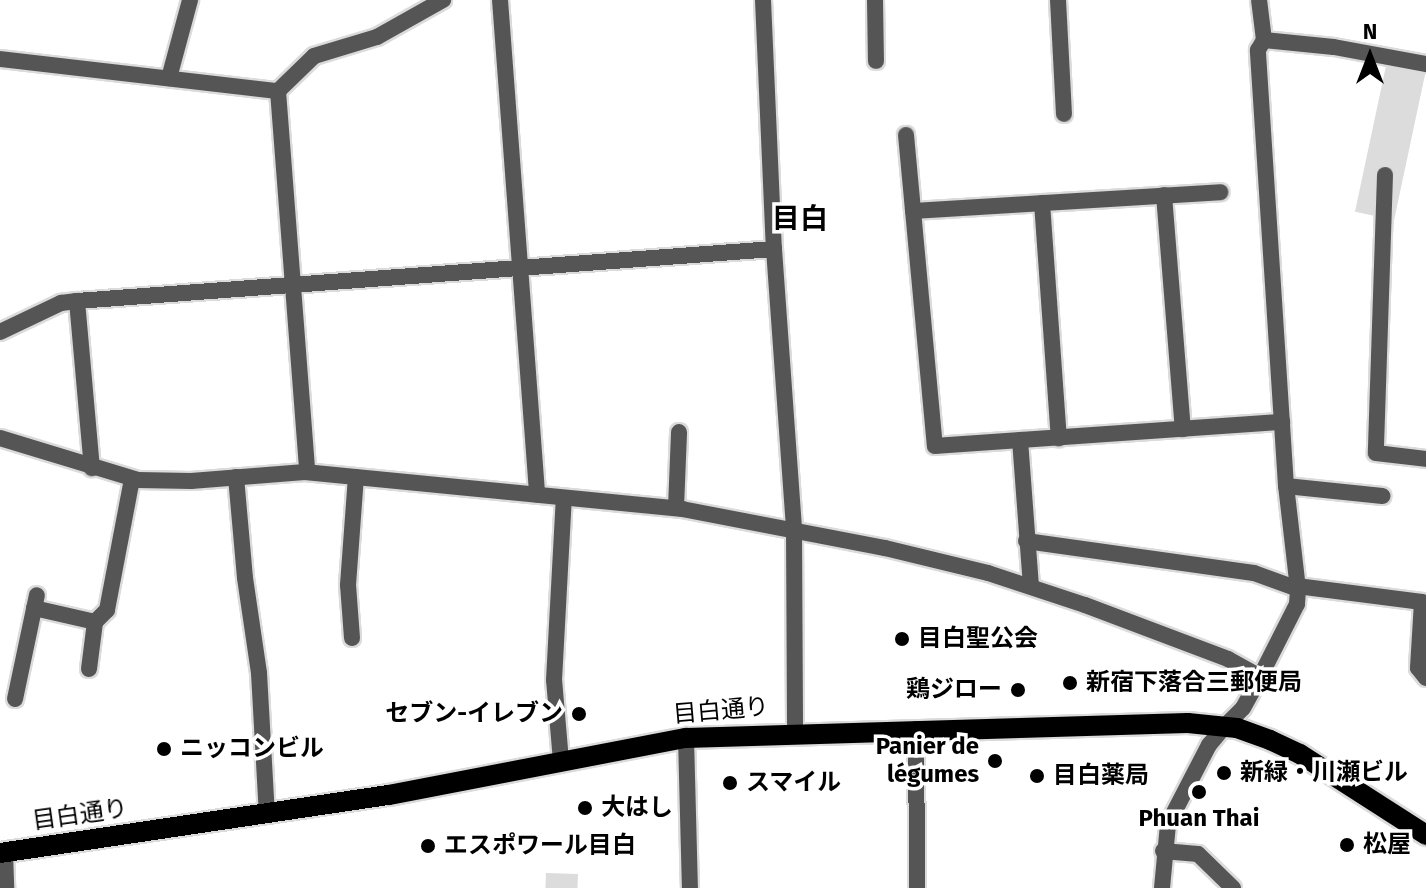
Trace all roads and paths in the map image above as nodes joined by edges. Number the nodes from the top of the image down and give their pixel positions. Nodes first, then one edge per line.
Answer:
1 (190, 0) edge
2 (443, 0) edge
3 (500, 0) edge
4 (763, 0) edge
5 (875, 0) edge
6 (1058, 0) edge
7 (1259, 0) edge
8 (1264, 40) junction
9 (0, 59) edge
10 (876, 61) dead end
11 (1426, 64) edge
12 (169, 78) junction
13 (278, 91) junction
14 (1064, 114) dead end
15 (906, 135) dead end
16 (1385, 175) dead end
17 (1220, 192) dead end
18 (1164, 195) junction
19 (1042, 203) junction
20 (913, 211) junction
21 (774, 249) junction
22 (519, 269) junction
23 (293, 285) junction
24 (77, 301) junction
25 (0, 332) edge
26 (1282, 422) junction
27 (1183, 429) junction
28 (679, 432) dead end
29 (0, 438) edge
30 (1059, 438) junction
31 (1020, 440) junction
32 (1426, 459) edge
33 (92, 468) junction
34 (307, 472) junction
35 (236, 477) junction
36 (356, 477) junction
37 (132, 479) junction
38 (1286, 486) junction
39 (537, 495) junction
40 (1382, 496) dead end
41 (564, 498) junction
42 (676, 508) junction
43 (794, 530) junction
44 (1026, 541) junction
45 (1031, 586) junction
46 (1298, 587) junction
47 (95, 622) junction
48 (352, 638) dead end
49 (89, 669) dead end
50 (1260, 677) junction
51 (1426, 678) edge
52 (15, 699) dead end
53 (1225, 726) junction
54 (916, 729) junction
55 (795, 732) junction
56 (686, 738) junction
57 (561, 761) junction
58 (267, 815) junction
59 (1426, 835) edge
60 (1163, 851) junction
61 (3, 853) edge
62 (6, 888) edge
63 (690, 888) edge
64 (917, 888) edge
65 (1162, 888) edge
66 (1233, 888) edge

1 - 12 street
2 - 13 street
3 - 22 street
4 - 21 street
5 - 10 street
6 - 14 street
7 - 8 street
8 - 11 street
8 - 26 street
9 - 12 street
12 - 13 street
13 - 23 street
15 - 20 street
16 - 32 street
17 - 18 street
18 - 19 street
18 - 27 street
19 - 20 street
19 - 30 street
20 - 31 street
21 - 22 street
21 - 43 street
22 - 23 street
22 - 39 street
23 - 24 street
23 - 34 street
24 - 25 street
24 - 33 street
26 - 27 street
26 - 38 street
27 - 30 street
28 - 42 street
29 - 33 street
30 - 31 street
31 - 44 street
33 - 37 street
34 - 35 street
34 - 36 street
35 - 37 street
35 - 58 street
36 - 39 street
36 - 48 street
37 - 47 street
38 - 40 street
38 - 46 street
39 - 41 street
41 - 42 street
41 - 57 street
42 - 43 street
43 - 45 street
43 - 55 street
44 - 45 street
44 - 46 street
45 - 50 street
46 - 50 street
46 - 51 street
47 - 49 street
47 - 52 street
50 - 53 street
53 - 54 main road, 目白通り
53 - 59 main road, 目白通り
53 - 60 street
54 - 55 main road, 目白通り
54 - 64 street
55 - 56 main road, 目白通り
56 - 57 main road, 目白通り
56 - 63 street
57 - 58 main road, 目白通り
58 - 61 main road, 目白通り
60 - 65 street
60 - 66 street
61 - 62 street

